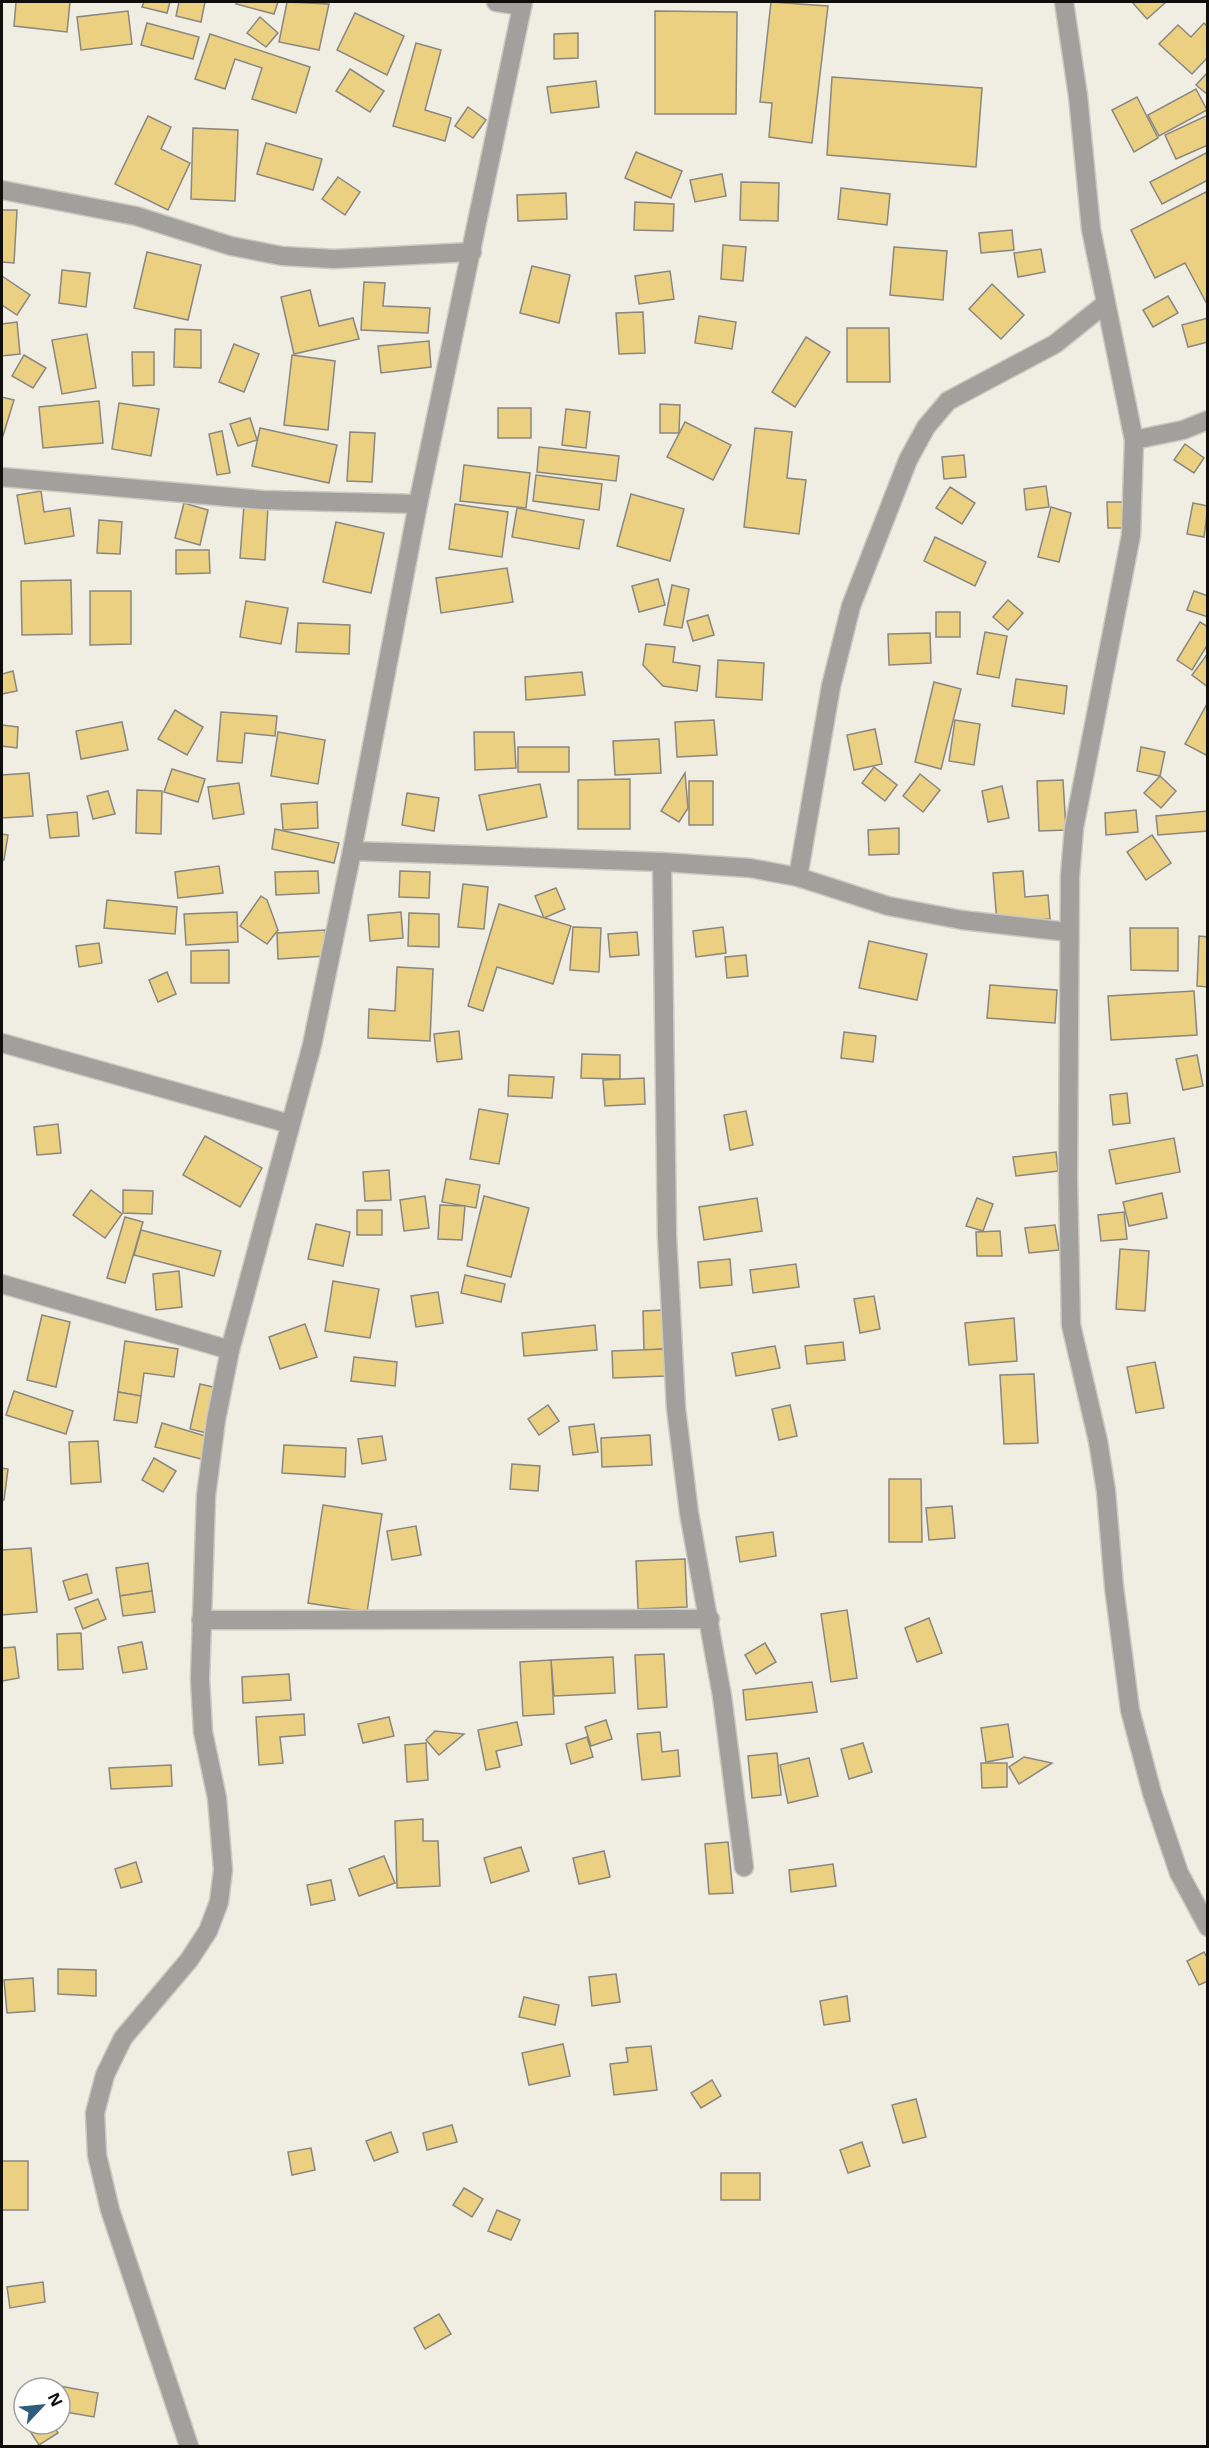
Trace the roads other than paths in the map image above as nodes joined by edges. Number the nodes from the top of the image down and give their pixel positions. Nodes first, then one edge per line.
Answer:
1 (496, 2) edge
2 (1064, 2) edge
3 (523, 4) edge
4 (2, 190) edge
5 (472, 252) junction
6 (1104, 304) junction
7 (1208, 420) edge
8 (1134, 440) junction
9 (2, 477) edge
10 (418, 504) junction
11 (352, 851) junction
12 (662, 862) junction
13 (798, 877) junction
14 (1068, 932) junction
15 (2, 1043) edge
16 (290, 1124) junction
17 (2, 1284) edge
18 (230, 1350) junction
19 (710, 1619) junction
20 (201, 1620) junction
21 (744, 1867) dead end
22 (1208, 1927) edge
23 (189, 2446) edge

1 - 3 street
2 - 6 street
3 - 5 street
4 - 5 street
5 - 10 street
6 - 8 street
6 - 13 street
7 - 8 street
8 - 14 street
9 - 10 street
10 - 11 street
11 - 12 street
11 - 16 street
12 - 13 street
12 - 19 street
13 - 14 street
14 - 22 street
15 - 16 street
16 - 18 street
17 - 18 street
18 - 20 street
19 - 20 street
19 - 21 street
20 - 23 street

